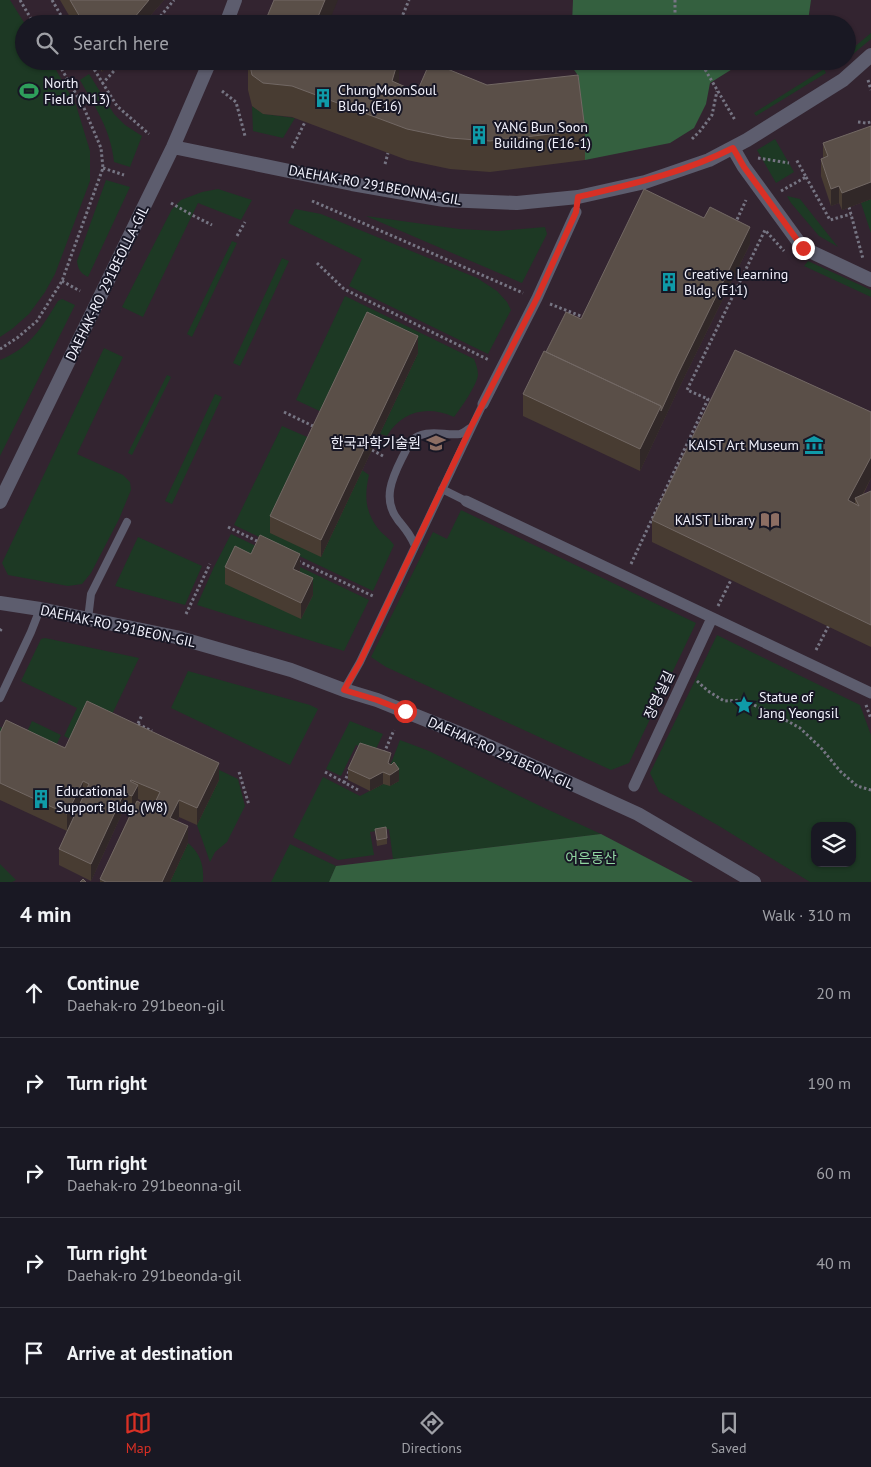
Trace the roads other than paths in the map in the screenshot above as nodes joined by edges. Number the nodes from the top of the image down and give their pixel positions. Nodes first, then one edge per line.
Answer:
1 (235, 0) edge
2 (229, 15) edge
3 (871, 55) edge
4 (856, 68) edge
5 (206, 70) edge
6 (854, 70) edge
7 (173, 147) junction
8 (733, 148) junction
9 (578, 197) junction
10 (576, 212) joint
11 (871, 280) edge
12 (483, 404) joint
13 (471, 427) junction
14 (442, 489) junction
15 (466, 501) joint
16 (0, 502) edge
17 (127, 522) dead end
18 (415, 546) junction
19 (0, 603) edge
20 (40, 609) junction
21 (712, 618) junction
22 (88, 619) junction
23 (344, 690) junction
24 (871, 693) edge
25 (0, 698) edge
26 (634, 786) dead end
27 (754, 882) edge

1 - 2 street
3 - 4 street, DAEHAK-RO 291BEONNA-GIL
5 - 7 street, DAEHAK-RO 291BEOLLA-GIL
6 - 8 street, DAEHAK-RO 291BEONNA-GIL
7 - 9 street, DAEHAK-RO 291BEONNA-GIL
7 - 16 street, DAEHAK-RO 291BEOLLA-GIL
8 - 9 street, DAEHAK-RO 291BEONNA-GIL
8 - 11 street
9 - 10 lane
10 - 12 street
12 - 13 lane
13 - 14 lane
13 - 18 lane
14 - 15 lane
14 - 18 lane
15 - 21 street
17 - 22 lane
18 - 23 lane
19 - 20 street, DAEHAK-RO 291BEON-GIL
20 - 22 street, DAEHAK-RO 291BEON-GIL
20 - 25 lane
21 - 24 street
21 - 26 street, 장영실길
22 - 23 street, DAEHAK-RO 291BEON-GIL
23 - 27 street, DAEHAK-RO 291BEON-GIL

